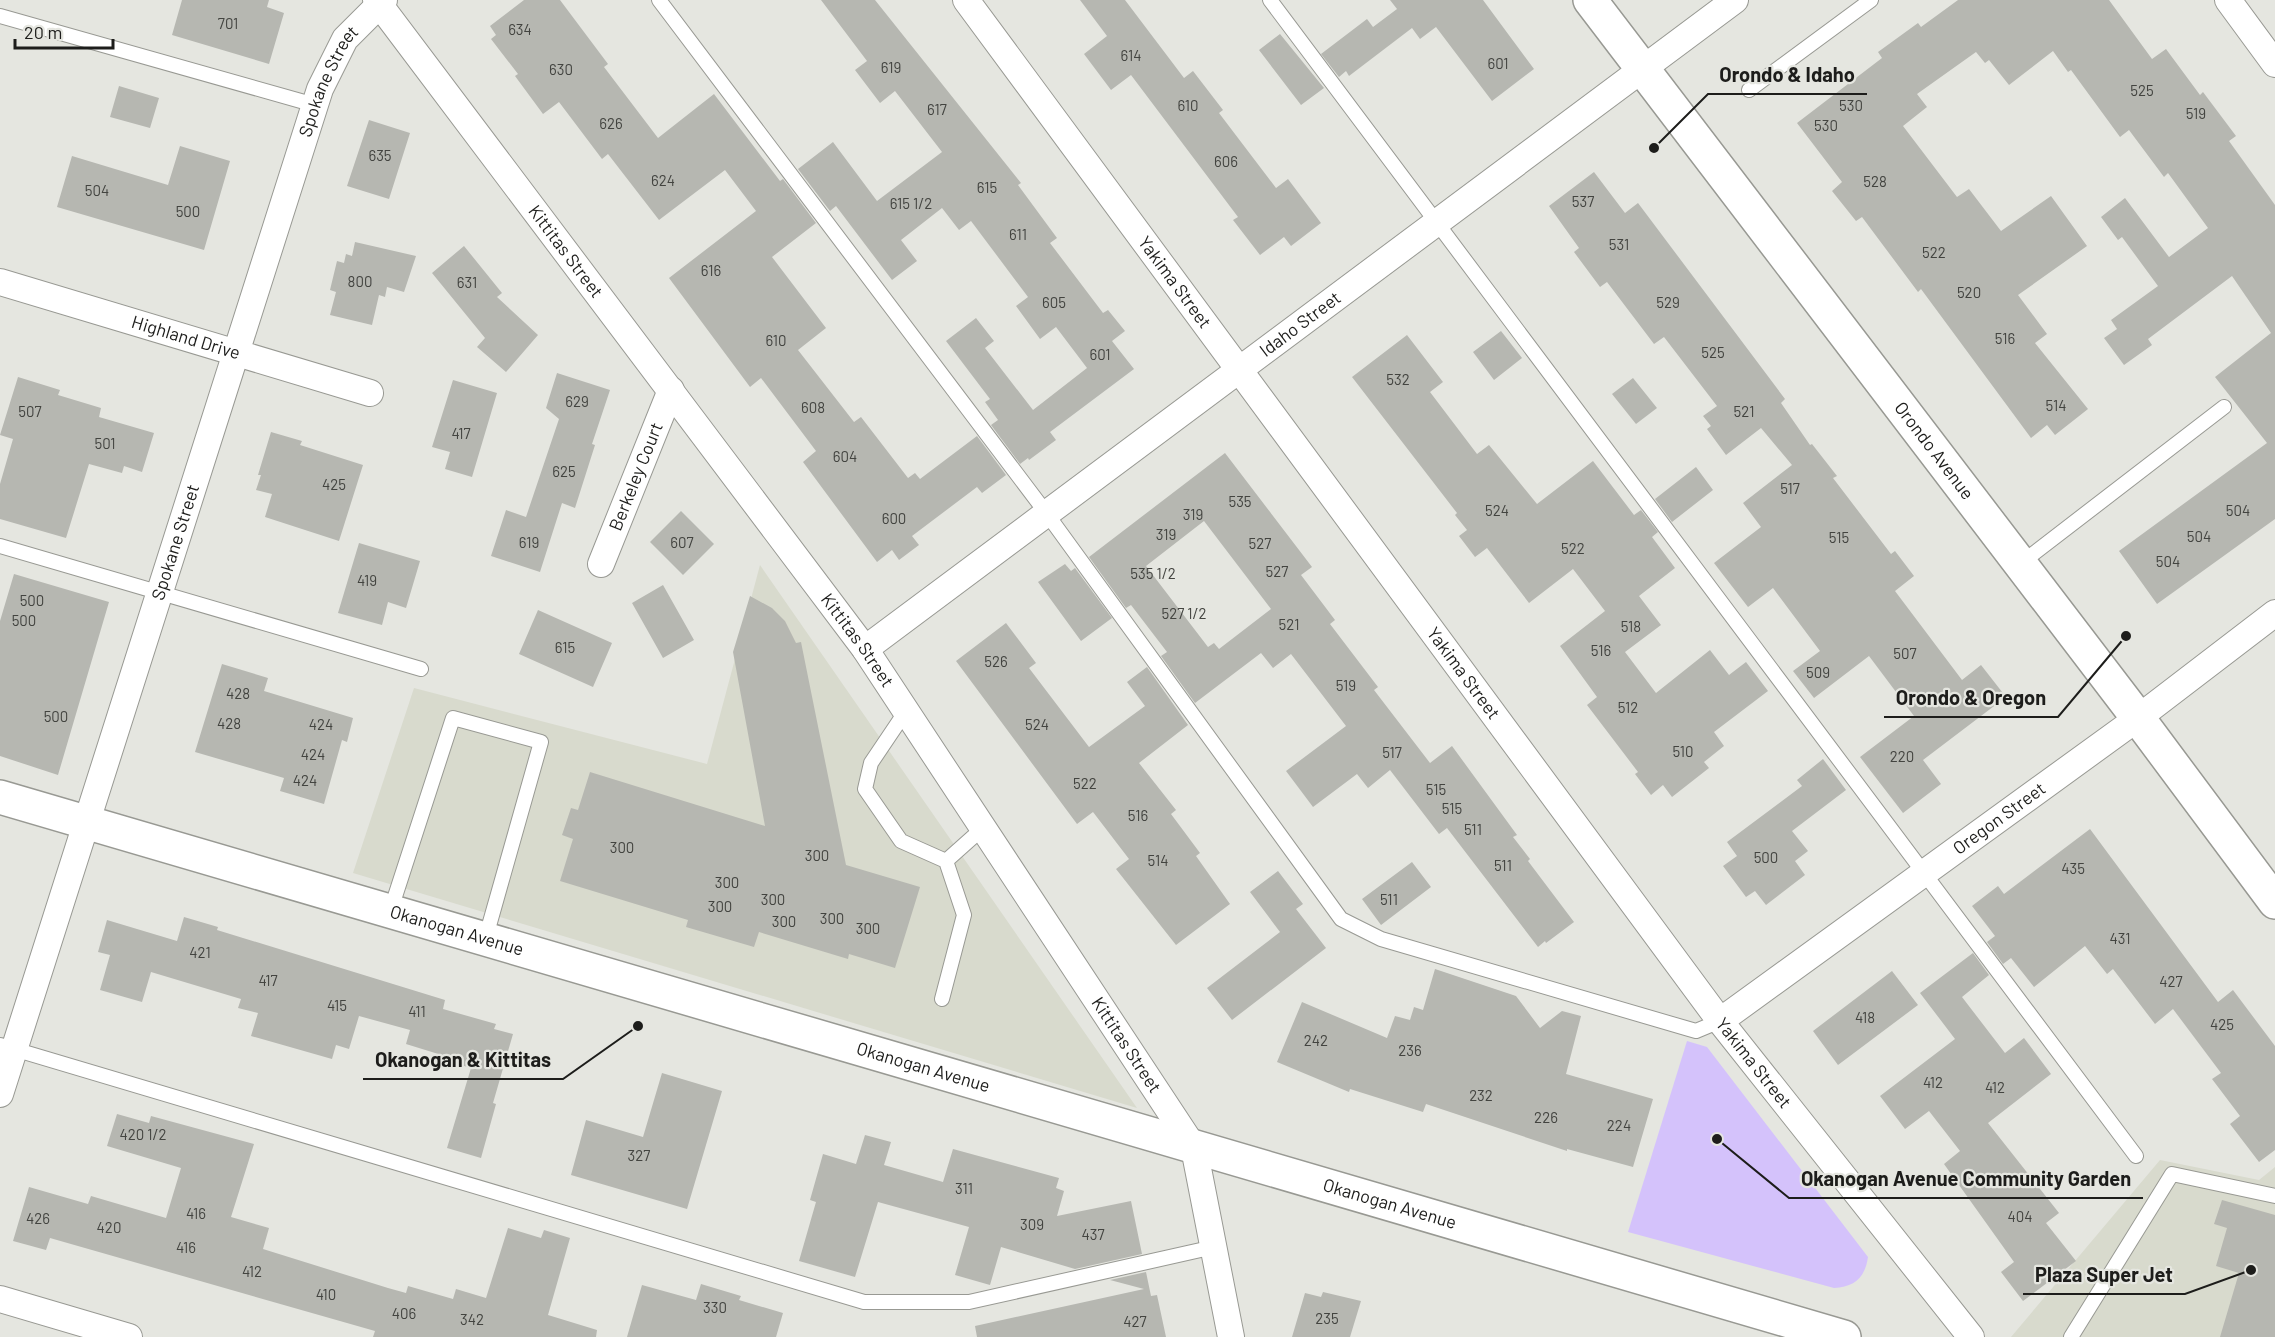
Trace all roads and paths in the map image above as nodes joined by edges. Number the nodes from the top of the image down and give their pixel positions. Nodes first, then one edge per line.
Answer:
1 (659, 0) edge
2 (966, 0) edge
3 (1270, 0) edge
4 (1590, 0) edge
5 (1735, 0) edge
6 (1871, 0) edge
7 (2228, 0) edge
8 (380, 1) edge
9 (0, 16) edge
10 (2275, 64) edge
11 (1642, 70) junction
12 (1749, 90) dead end
13 (315, 105) junction
14 (1437, 223) junction
15 (0, 282) edge
16 (236, 352) junction
17 (1240, 370) junction
18 (671, 390) junction
19 (370, 393) dead end
20 (2224, 407) dead end
21 (1047, 514) junction
22 (0, 546) edge
23 (601, 564) dead end
24 (2020, 564) junction
25 (160, 593) junction
26 (2275, 613) edge
27 (865, 649) junction
28 (421, 669) dead end
29 (906, 711) junction
30 (2138, 718) junction
31 (0, 796) edge
32 (88, 823) junction
33 (983, 828) junction
34 (946, 861) junction
35 (1923, 874) junction
36 (2275, 902) edge
37 (390, 912) junction
38 (485, 940) junction
39 (942, 999) dead end
40 (1720, 1021) junction
41 (7, 1047) edge
42 (0, 1094) edge
43 (1194, 1148) junction
44 (2136, 1156) dead end
45 (2275, 1196) edge
46 (1214, 1247) junction
47 (0, 1299) edge
48 (129, 1337) edge
49 (1231, 1337) edge
50 (1845, 1337) edge
51 (1971, 1337) edge
52 (2071, 1337) edge

1 - 21 lane
2 - 17 street, Yakima Street
3 - 14 lane
4 - 11 street, Orondo Avenue
5 - 11 street, Idaho Street
6 - 12 lane
7 - 10 street
8 - 13 street, Spokane Street
8 - 18 street, Kittitas Street
9 - 13 lane
11 - 14 street, Idaho Street
11 - 24 street, Orondo Avenue
13 - 16 street, Spokane Street
14 - 17 street, Idaho Street
14 - 35 lane
15 - 16 street, Highland Drive
16 - 19 street, Highland Drive
16 - 25 street, Spokane Street
17 - 21 street, Idaho Street
17 - 40 street, Yakima Street
18 - 23 street, Berkeley Court
18 - 27 street, Kittitas Street
20 - 24 lane
21 - 27 street, Idaho Street
21 - 40 lane
22 - 25 lane
24 - 30 street, Orondo Avenue
25 - 28 lane
25 - 32 street, Spokane Street
26 - 30 street, Oregon Street
27 - 29 street, Kittitas Street
29 - 33 street, Kittitas Street
29 - 34 lane
30 - 35 street, Oregon Street
30 - 36 street, Orondo Avenue
31 - 32 street, Okanogan Avenue
32 - 37 street, Okanogan Avenue
32 - 41 street, Spokane Street
33 - 34 lane
33 - 43 street, Kittitas Street
34 - 39 lane
35 - 40 street, Oregon Street
35 - 44 lane
37 - 38 street, Okanogan Avenue
37 - 38 lane
38 - 43 street, Okanogan Avenue
40 - 51 street, Yakima Street
41 - 42 street, Spokane Street
41 - 46 lane
43 - 46 street, Kittitas Street
43 - 50 street, Okanogan Avenue
45 - 52 lane
46 - 49 street, Kittitas Street
47 - 48 street

